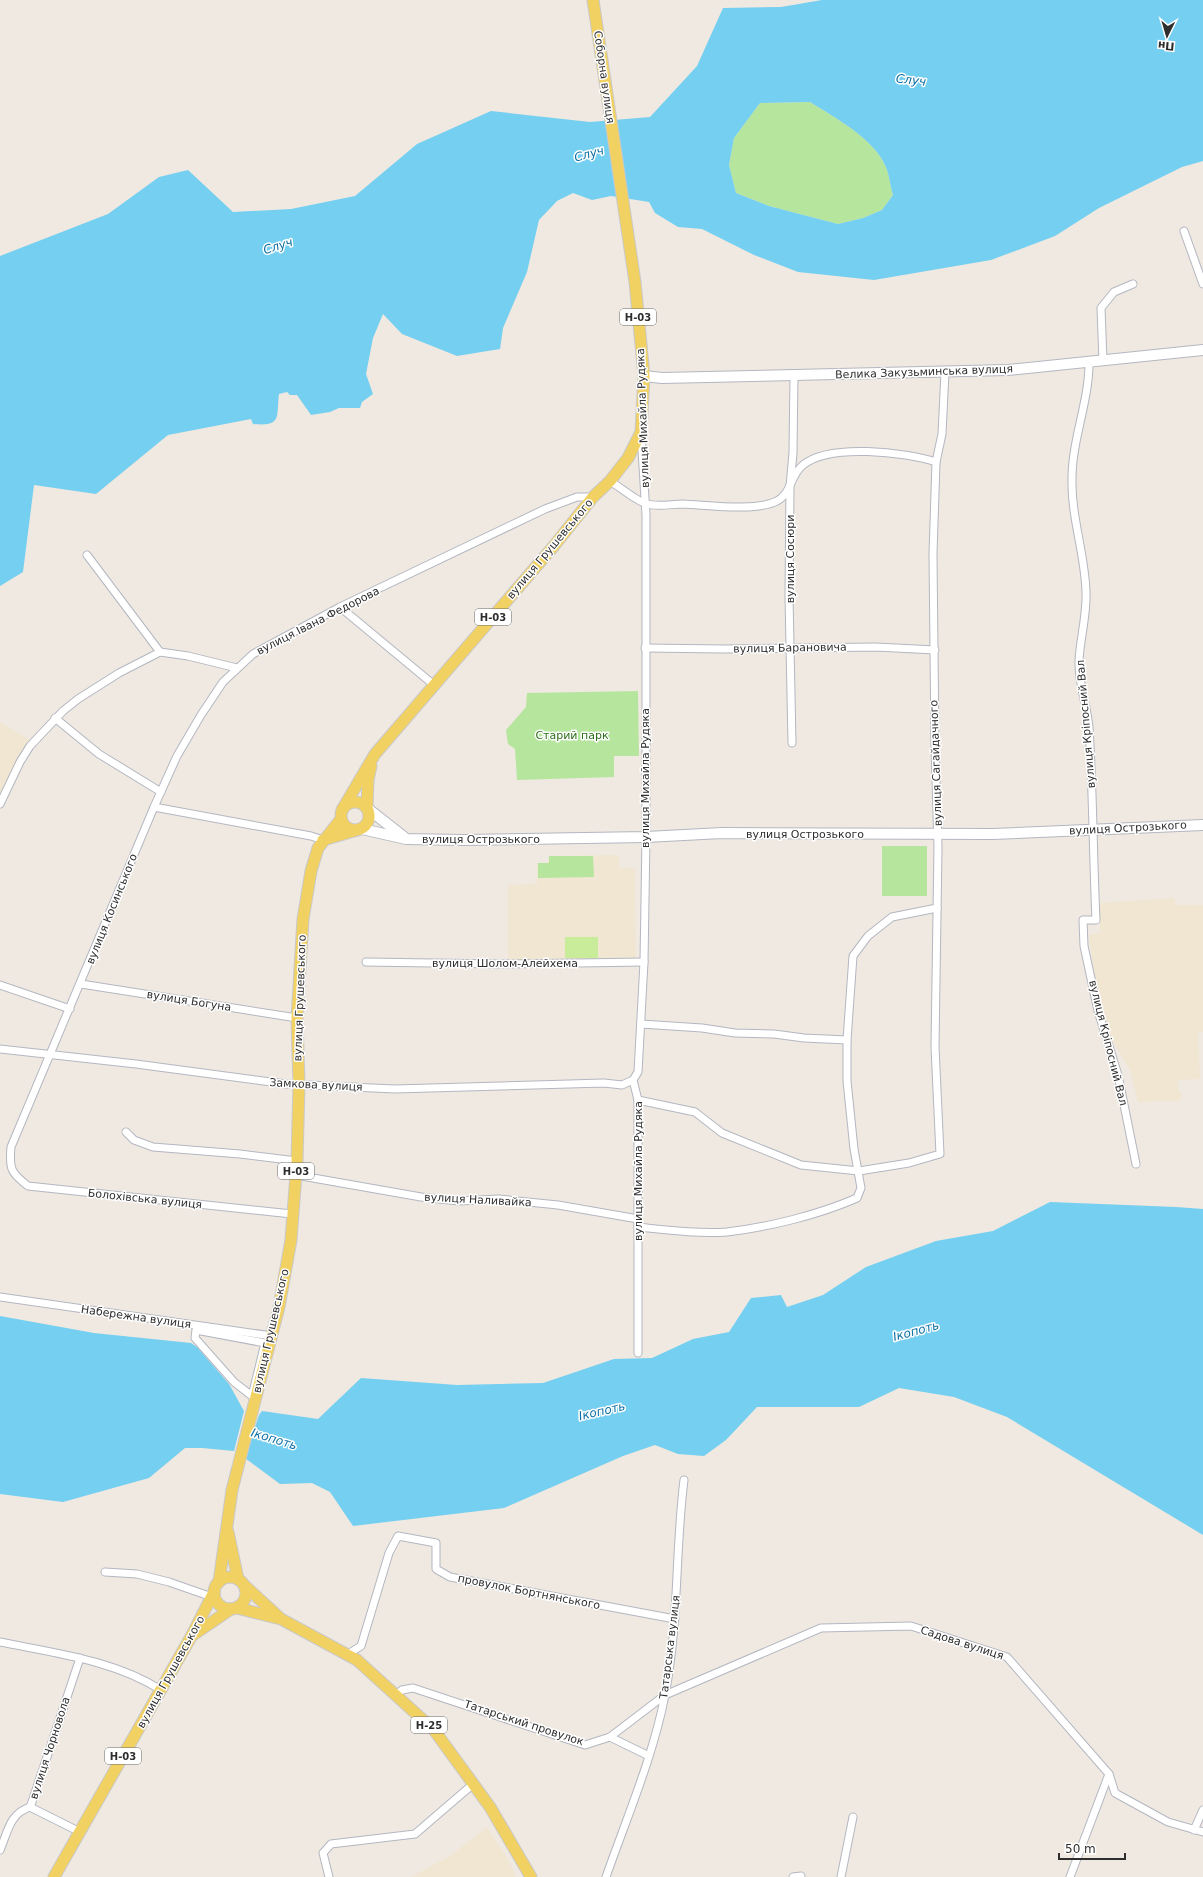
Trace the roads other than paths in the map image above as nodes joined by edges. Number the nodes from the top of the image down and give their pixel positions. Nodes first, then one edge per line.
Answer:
1 (594, 0) edge
2 (623, 202) joint
3 (1184, 231) dead end
4 (1201, 271) edge
5 (1133, 284) dead end
6 (1203, 284) edge
7 (1203, 350) edge
8 (1103, 361) junction
9 (1089, 362) junction
10 (945, 372) junction
11 (644, 376) junction
12 (794, 376) junction
13 (641, 432) junction
14 (936, 462) junction
15 (610, 481) junction
16 (790, 486) junction
17 (593, 497) junction
18 (646, 504) junction
19 (87, 555) dead end
20 (340, 607) junction
21 (790, 647) junction
22 (646, 648) junction
23 (935, 650) junction
24 (160, 652) junction
25 (237, 668) junction
26 (434, 685) junction
27 (56, 718) junction
28 (792, 743) dead end
29 (374, 754) junction
30 (161, 792) junction
31 (0, 804) edge
32 (154, 807) junction
33 (367, 808) junction
34 (341, 814) junction
35 (1203, 825) edge
36 (360, 830) junction
37 (1094, 830) junction
38 (938, 835) junction
39 (646, 837) junction
40 (406, 838) junction
41 (323, 840) junction
42 (937, 908) junction
43 (366, 962) dead end
44 (644, 962) junction
45 (81, 984) junction
46 (0, 985) edge
47 (70, 1009) junction
48 (297, 1018) junction
49 (641, 1024) junction
50 (847, 1040) junction
51 (0, 1049) edge
52 (50, 1055) junction
53 (633, 1080) junction
54 (299, 1085) junction
55 (638, 1100) junction
56 (126, 1132) dead end
57 (297, 1161) junction
58 (9, 1163) joint
59 (1136, 1164) dead end
60 (859, 1171) junction
61 (296, 1175) junction
62 (292, 1214) junction
63 (638, 1223) junction
64 (0, 1297) edge
65 (196, 1330) joint
66 (272, 1336) junction
67 (638, 1353) dead end
68 (684, 1480) dead end
69 (226, 1523) junction
70 (105, 1572) dead end
71 (242, 1583) junction
72 (215, 1591) junction
73 (234, 1609) junction
74 (281, 1619) junction
75 (675, 1619) junction
76 (192, 1635) junction
77 (0, 1642) edge
78 (348, 1654) junction
79 (80, 1658) junction
80 (161, 1690) junction
81 (396, 1695) junction
82 (665, 1695) junction
83 (610, 1737) junction
84 (649, 1756) junction
85 (1109, 1774) junction
86 (472, 1785) junction
87 (30, 1807) junction
88 (1203, 1810) edge
89 (853, 1817) dead end
90 (1194, 1830) junction
91 (80, 1832) junction
92 (1203, 1832) edge
93 (0, 1850) edge
94 (54, 1877) edge
95 (328, 1877) edge
96 (531, 1877) edge
97 (606, 1877) edge
98 (841, 1877) edge
99 (1070, 1877) edge

1 - 2 main road, Соборна вулиця / Н-03
2 - 11 main road, вулиця Михайла Рудяка / Н-03
3 - 4 street
4 - 6 street
5 - 8 street
7 - 8 main road, Велика Закузьминська вулиця
8 - 9 main road, Велика Закузьминська вулиця
9 - 10 main road, Велика Закузьминська вулиця
9 - 37 street, вулиця Кріпосний Вал
10 - 12 main road, Велика Закузьминська вулиця
10 - 14 street, вулиця Сагайдачного
11 - 12 main road, Велика Закузьминська вулиця
11 - 13 main road, вулиця Михайла Рудяка / Н-03
12 - 16 street, вулиця Сосюри
13 - 15 main road, вулиця Грушевського / Н-03
13 - 18 street, вулиця Михайла Рудяка
14 - 16 street
14 - 23 street, вулиця Сагайдачного
15 - 17 main road, вулиця Грушевського / Н-03
15 - 18 street
16 - 18 street
16 - 21 street, вулиця Сосюри
17 - 20 street, вулиця Івана Федорова
17 - 26 main road, вулиця Грушевського / Н-03
18 - 22 street, вулиця Михайла Рудяка
19 - 24 street
20 - 25 street, вулиця Івана Федорова
20 - 26 street
21 - 22 street, вулиця Барановича
21 - 23 street, вулиця Барановича
21 - 28 street, вулиця Сосюри
22 - 39 street, вулиця Михайла Рудяка
23 - 38 street, вулиця Сагайдачного
24 - 25 street
24 - 27 street
25 - 30 street, вулиця Косинського
26 - 29 main road, вулиця Грушевського / Н-03
27 - 30 street
27 - 31 street
29 - 33 main road, вулиця Грушевського / Н-03
29 - 34 main road, вулиця Грушевського / Н-03
30 - 32 street, вулиця Косинського
32 - 41 street
32 - 45 street, вулиця Косинського
33 - 34 main road, Н-03
33 - 36 main road, Н-03
33 - 40 main road, вулиця Острозького
34 - 36 main road
34 - 41 main road, вулиця Грушевського / Н-03
35 - 37 main road, вулиця Острозького
36 - 40 main road, вулиця Острозького
36 - 41 main road
37 - 38 main road, вулиця Острозького
37 - 59 street, вулиця Кріпосний Вал
38 - 39 main road, вулиця Острозького
38 - 42 street, вулиця Сагайдачного
39 - 40 main road, вулиця Острозького
39 - 44 street, вулиця Михайла Рудяка
41 - 48 main road, вулиця Грушевського / Н-03
42 - 50 street, вулиця Наливайка
42 - 60 street, вулиця Сагайдачного
43 - 44 street, вулиця Шолом-Алейхема
44 - 49 street, вулиця Михайла Рудяка
45 - 47 street, вулиця Косинського
45 - 48 street, вулиця Богуна
46 - 47 street
47 - 52 street, вулиця Косинського
48 - 54 main road, вулиця Грушевського / Н-03
49 - 50 street
49 - 53 street, вулиця Михайла Рудяка
50 - 60 street, вулиця Наливайка
51 - 52 street, Замкова вулиця
52 - 54 street, Замкова вулиця
52 - 58 street, вулиця Косинського
53 - 54 street, Замкова вулиця
53 - 55 street, вулиця Михайла Рудяка
54 - 57 main road, вулиця Грушевського / Н-03
55 - 60 street
55 - 63 street, вулиця Михайла Рудяка
56 - 57 street
57 - 61 main road, вулиця Грушевського / Н-03
58 - 62 street, Болохівська вулиця
60 - 63 street, вулиця Наливайка
61 - 62 main road, вулиця Грушевського / Н-03
61 - 63 street, вулиця Наливайка
62 - 66 main road, вулиця Грушевського / Н-03
63 - 67 street, вулиця Михайла Рудяка
64 - 66 street, Набережна вулиця
65 - 65 street
66 - 69 main road, вулиця Грушевського / Н-03
68 - 75 street, Татарська вулиця
69 - 71 main road, Н-03
69 - 72 main road, вулиця Грушевського / Н-03
70 - 72 street
71 - 72 main road
71 - 73 main road, Н-03
71 - 74 main road, Н-25
72 - 73 main road
72 - 76 main road, вулиця Грушевського / Н-03
73 - 74 main road, Н-25
73 - 76 main road, Н-03
74 - 78 main road, Н-25
75 - 78 street, провулок Бортнянського
75 - 82 street, Татарська вулиця
76 - 80 main road, вулиця Грушевського / Н-03
77 - 79 street
78 - 81 main road, Н-25
79 - 80 street
79 - 87 street, вулиця Чорновола
80 - 91 main road, вулиця Грушевського / Н-03
81 - 83 street, Татарський провулок
81 - 86 main road, Н-25
82 - 83 street, Татарський провулок
82 - 84 street, Татарська вулиця
82 - 85 street, Садова вулиця
83 - 84 street
84 - 97 street, Татарська вулиця
85 - 90 street
85 - 99 street
86 - 95 street
86 - 96 main road, Н-25
87 - 91 street
87 - 93 street, вулиця Чорновола
88 - 90 street
89 - 98 street
90 - 92 street
91 - 94 main road, вулиця Грушевського / Н-03

